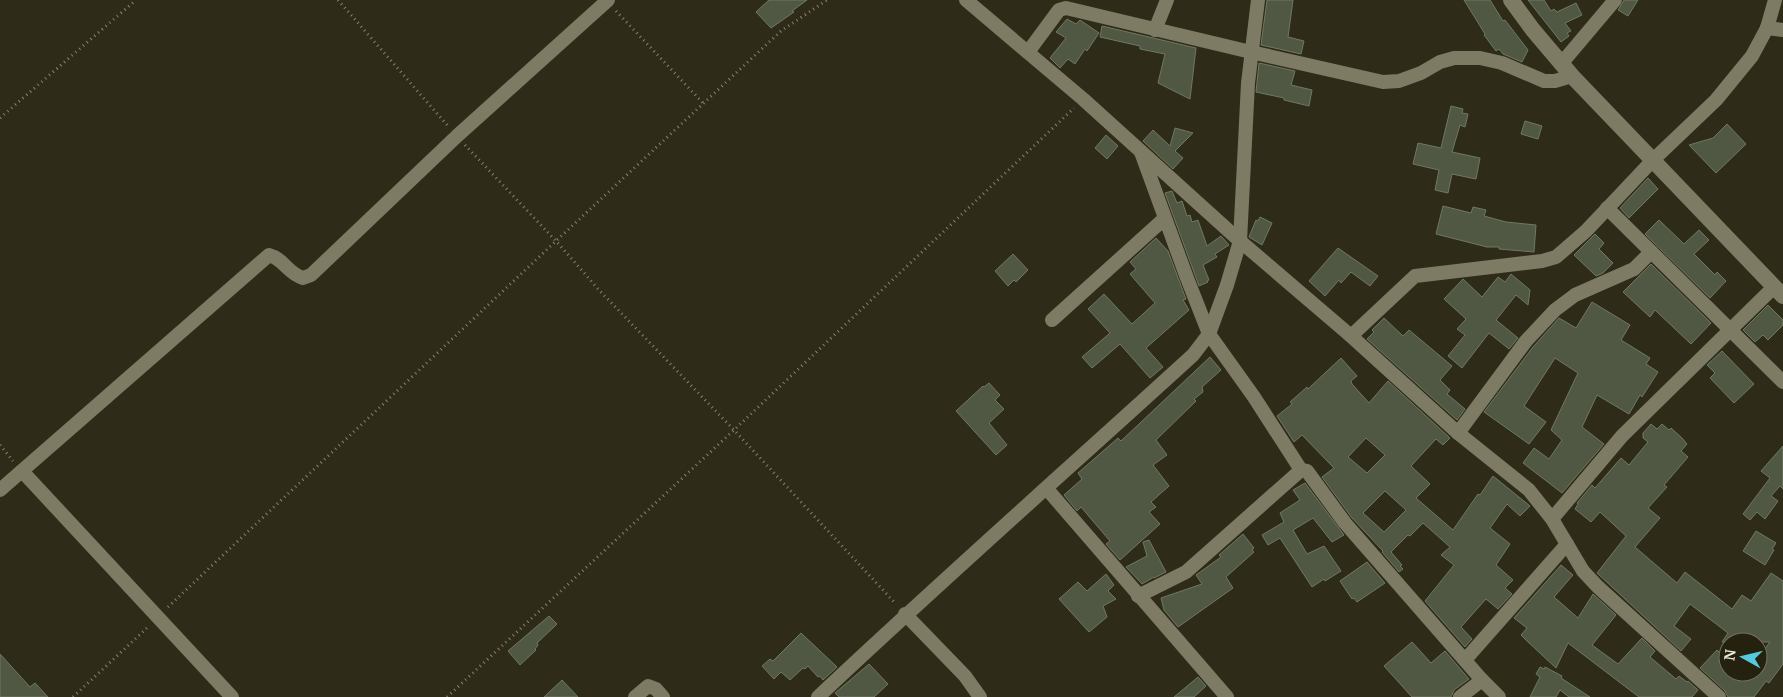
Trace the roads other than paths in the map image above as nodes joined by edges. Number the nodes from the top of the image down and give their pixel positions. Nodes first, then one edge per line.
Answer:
1 (966, 0) edge
2 (1166, 0) edge
3 (1258, 0) edge
4 (1512, 0) edge
5 (1615, 0) edge
6 (1776, 0) edge
7 (606, 1) edge
8 (1767, 28) junction
9 (1156, 30) junction
10 (1783, 30) edge
11 (1028, 52) junction
12 (1251, 52) junction
13 (1567, 70) junction
14 (1141, 152) junction
15 (1652, 160) junction
16 (1607, 208) junction
17 (1164, 219) junction
18 (1240, 241) junction
19 (1651, 252) junction
20 (1779, 292) edge
21 (1052, 320) dead end
22 (1729, 330) junction
23 (1209, 334) junction
24 (1351, 336) junction
25 (1783, 382) edge
26 (1458, 433) junction
27 (1301, 470) junction
28 (22, 471) junction
29 (1047, 489) junction
30 (0, 490) edge
31 (1552, 519) junction
32 (1567, 544) junction
33 (1138, 596) junction
34 (905, 614) junction
35 (1465, 660) junction
36 (1482, 680) junction
37 (232, 697) edge
38 (635, 697) edge
39 (664, 697) edge
40 (818, 697) edge
41 (980, 697) edge
42 (1227, 697) edge
43 (1460, 697) edge
44 (1499, 697) edge
45 (1719, 697) edge

1 - 11 street
2 - 9 street
3 - 12 street
4 - 13 street
5 - 13 street
6 - 8 street
7 - 28 street
8 - 10 street
8 - 15 street
9 - 11 street
9 - 12 street
11 - 14 street
12 - 13 street
12 - 18 street
13 - 15 street
14 - 17 street
14 - 18 street
15 - 16 street
15 - 20 street
16 - 19 street
16 - 24 street
17 - 21 street
17 - 23 street
18 - 23 street
18 - 24 street
19 - 22 street
19 - 26 street
20 - 22 street
22 - 25 street
22 - 31 street
23 - 27 street
23 - 29 street
24 - 26 street
26 - 31 street
27 - 33 street
27 - 35 street
28 - 30 street
28 - 37 street
29 - 33 street
29 - 34 street
31 - 32 street
32 - 35 street
32 - 45 street
33 - 42 street
34 - 40 street
34 - 41 street
35 - 36 street
36 - 43 street
36 - 44 street
38 - 39 street

